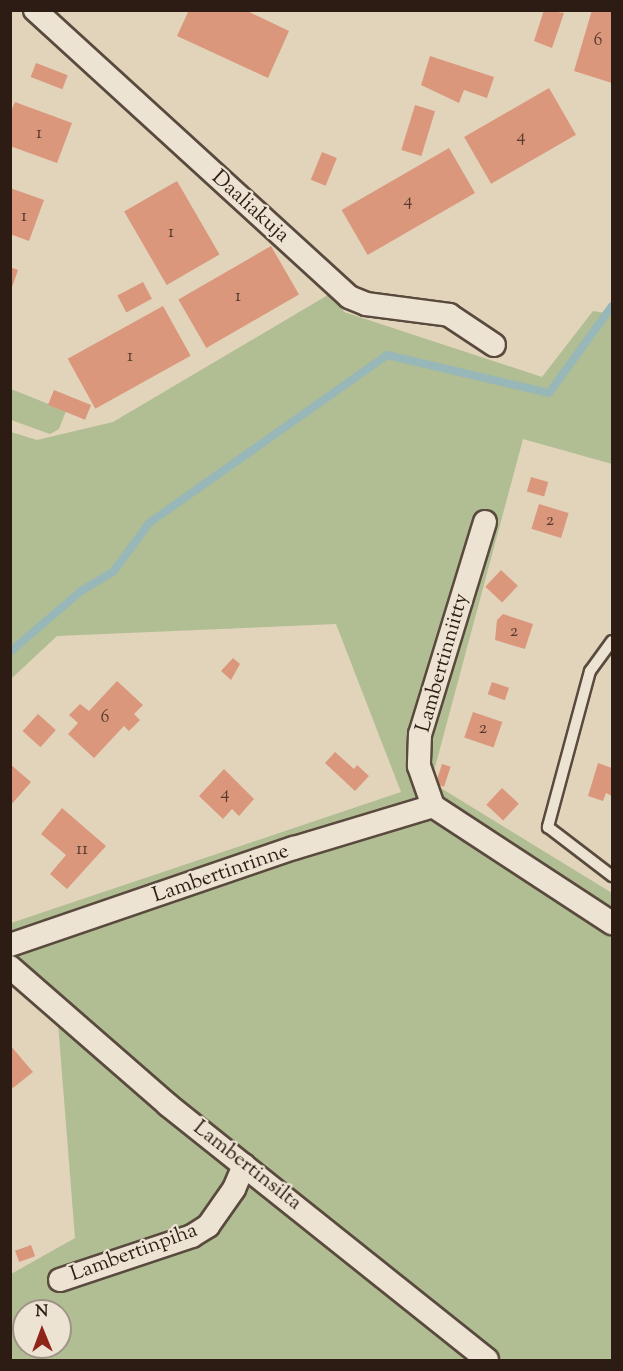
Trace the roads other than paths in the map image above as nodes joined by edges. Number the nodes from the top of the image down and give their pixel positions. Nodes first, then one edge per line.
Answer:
1 (35, 10) edge
2 (494, 345) dead end
3 (485, 522) dead end
4 (612, 641) edge
5 (433, 806) junction
6 (612, 876) edge
7 (612, 923) edge
8 (10, 945) edge
9 (10, 967) edge
10 (244, 1165) junction
11 (60, 1280) dead end
12 (487, 1360) edge

1 - 2 street, Daaliakuja
3 - 5 street, Lambertinniitty
4 - 6 lane
5 - 7 street
5 - 8 street, Lambertinrinne
9 - 10 street, Lambertinsilta
10 - 11 street, Lambertinpiha
10 - 12 street, Lambertinsilta

